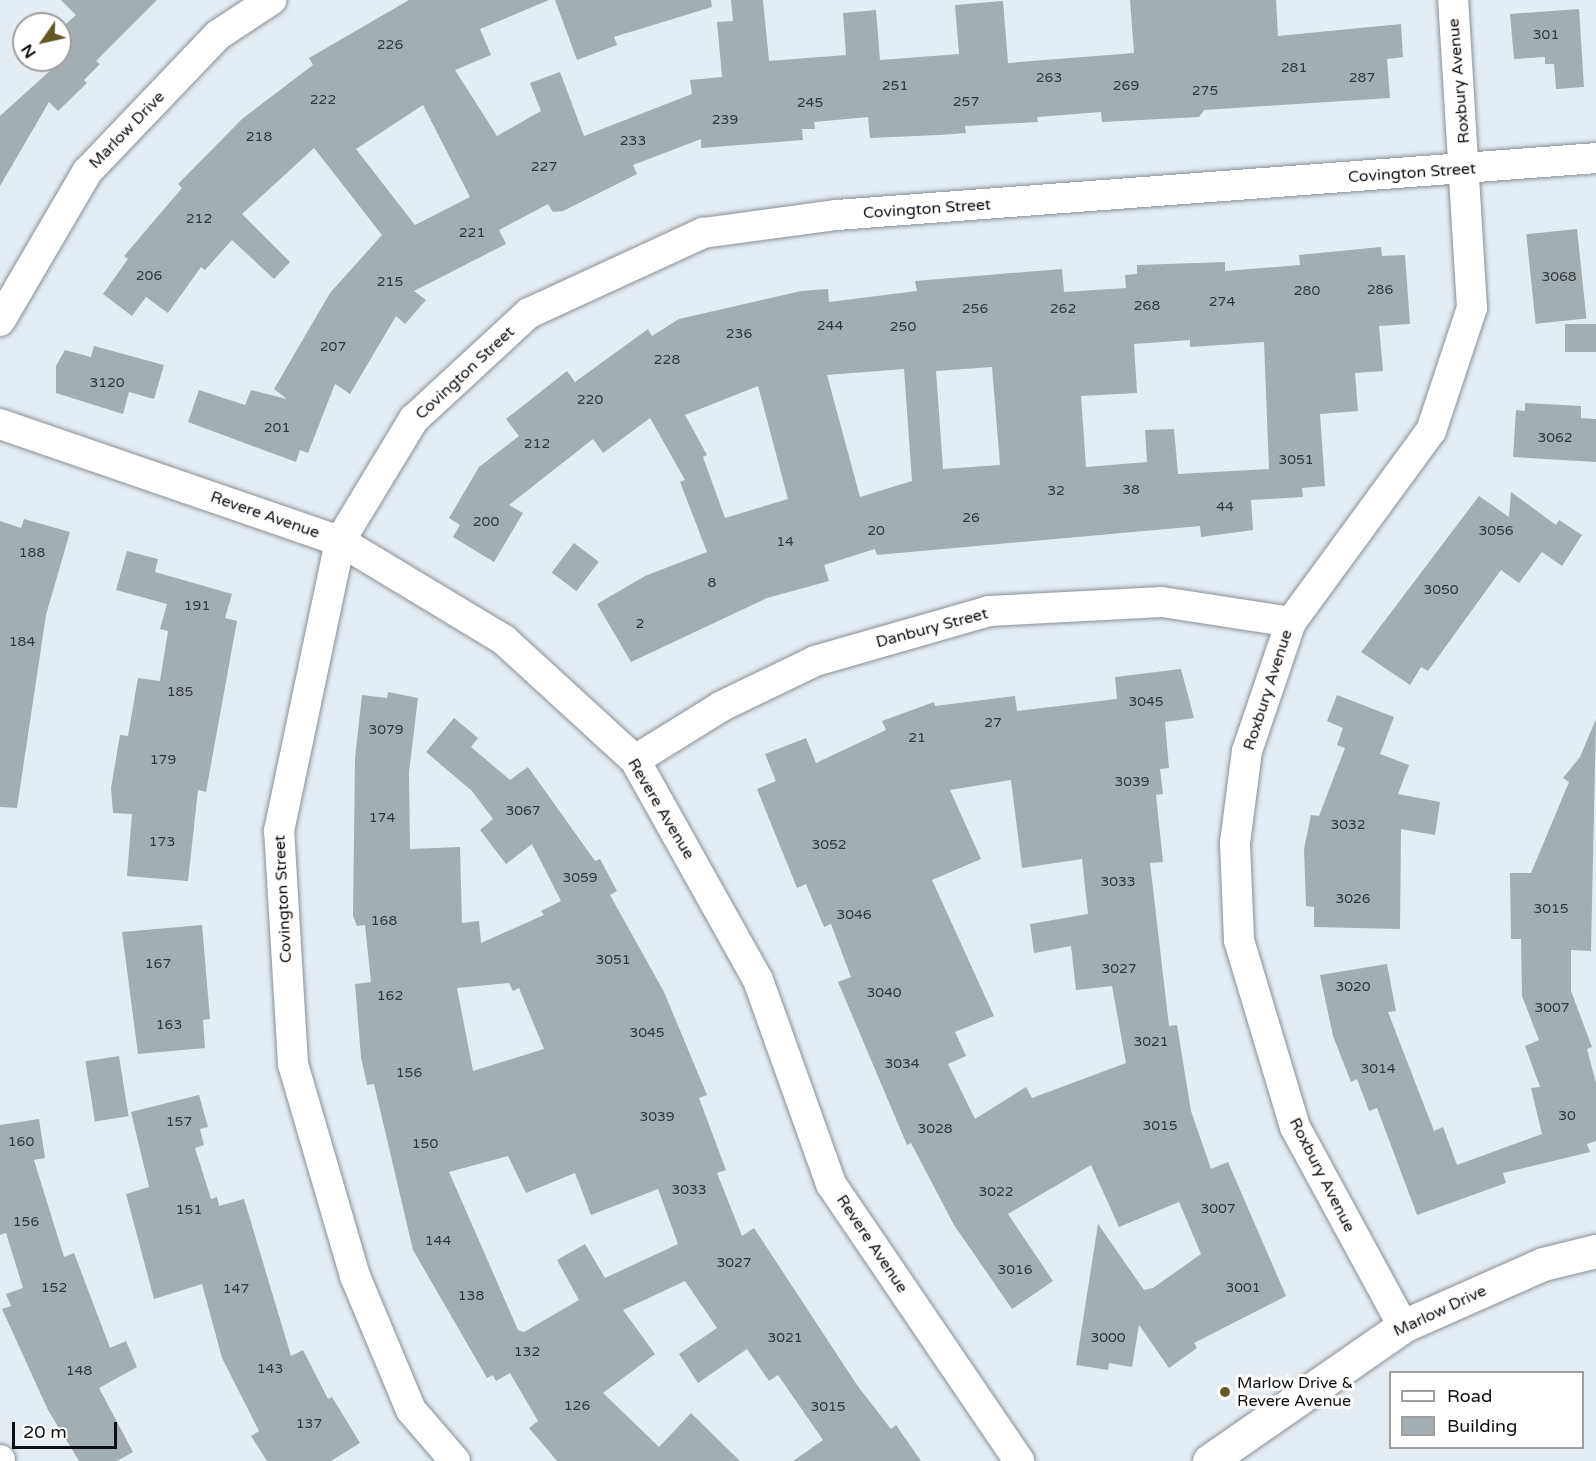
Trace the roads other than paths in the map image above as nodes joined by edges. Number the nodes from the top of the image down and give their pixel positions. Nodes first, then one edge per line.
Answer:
1 (271, 0) edge
2 (1453, 0) edge
3 (1596, 158) edge
4 (1466, 169) junction
5 (0, 321) edge
6 (0, 424) edge
7 (340, 541) junction
8 (1291, 622) junction
9 (635, 760) junction
10 (1596, 1251) edge
11 (1402, 1326) junction
12 (455, 1461) edge
13 (1019, 1461) edge
14 (1209, 1461) edge

1 - 5 street, Marlow Drive
2 - 4 street, Roxbury Avenue
3 - 4 street, Covington Street
4 - 7 street, Covington Street
4 - 8 street, Roxbury Avenue
6 - 7 street, Revere Avenue
7 - 9 street, Revere Avenue
7 - 12 street, Covington Street
8 - 9 street, Danbury Street
8 - 11 street, Roxbury Avenue
9 - 13 street, Revere Avenue
10 - 11 street, Marlow Drive
11 - 14 street, Marlow Drive

